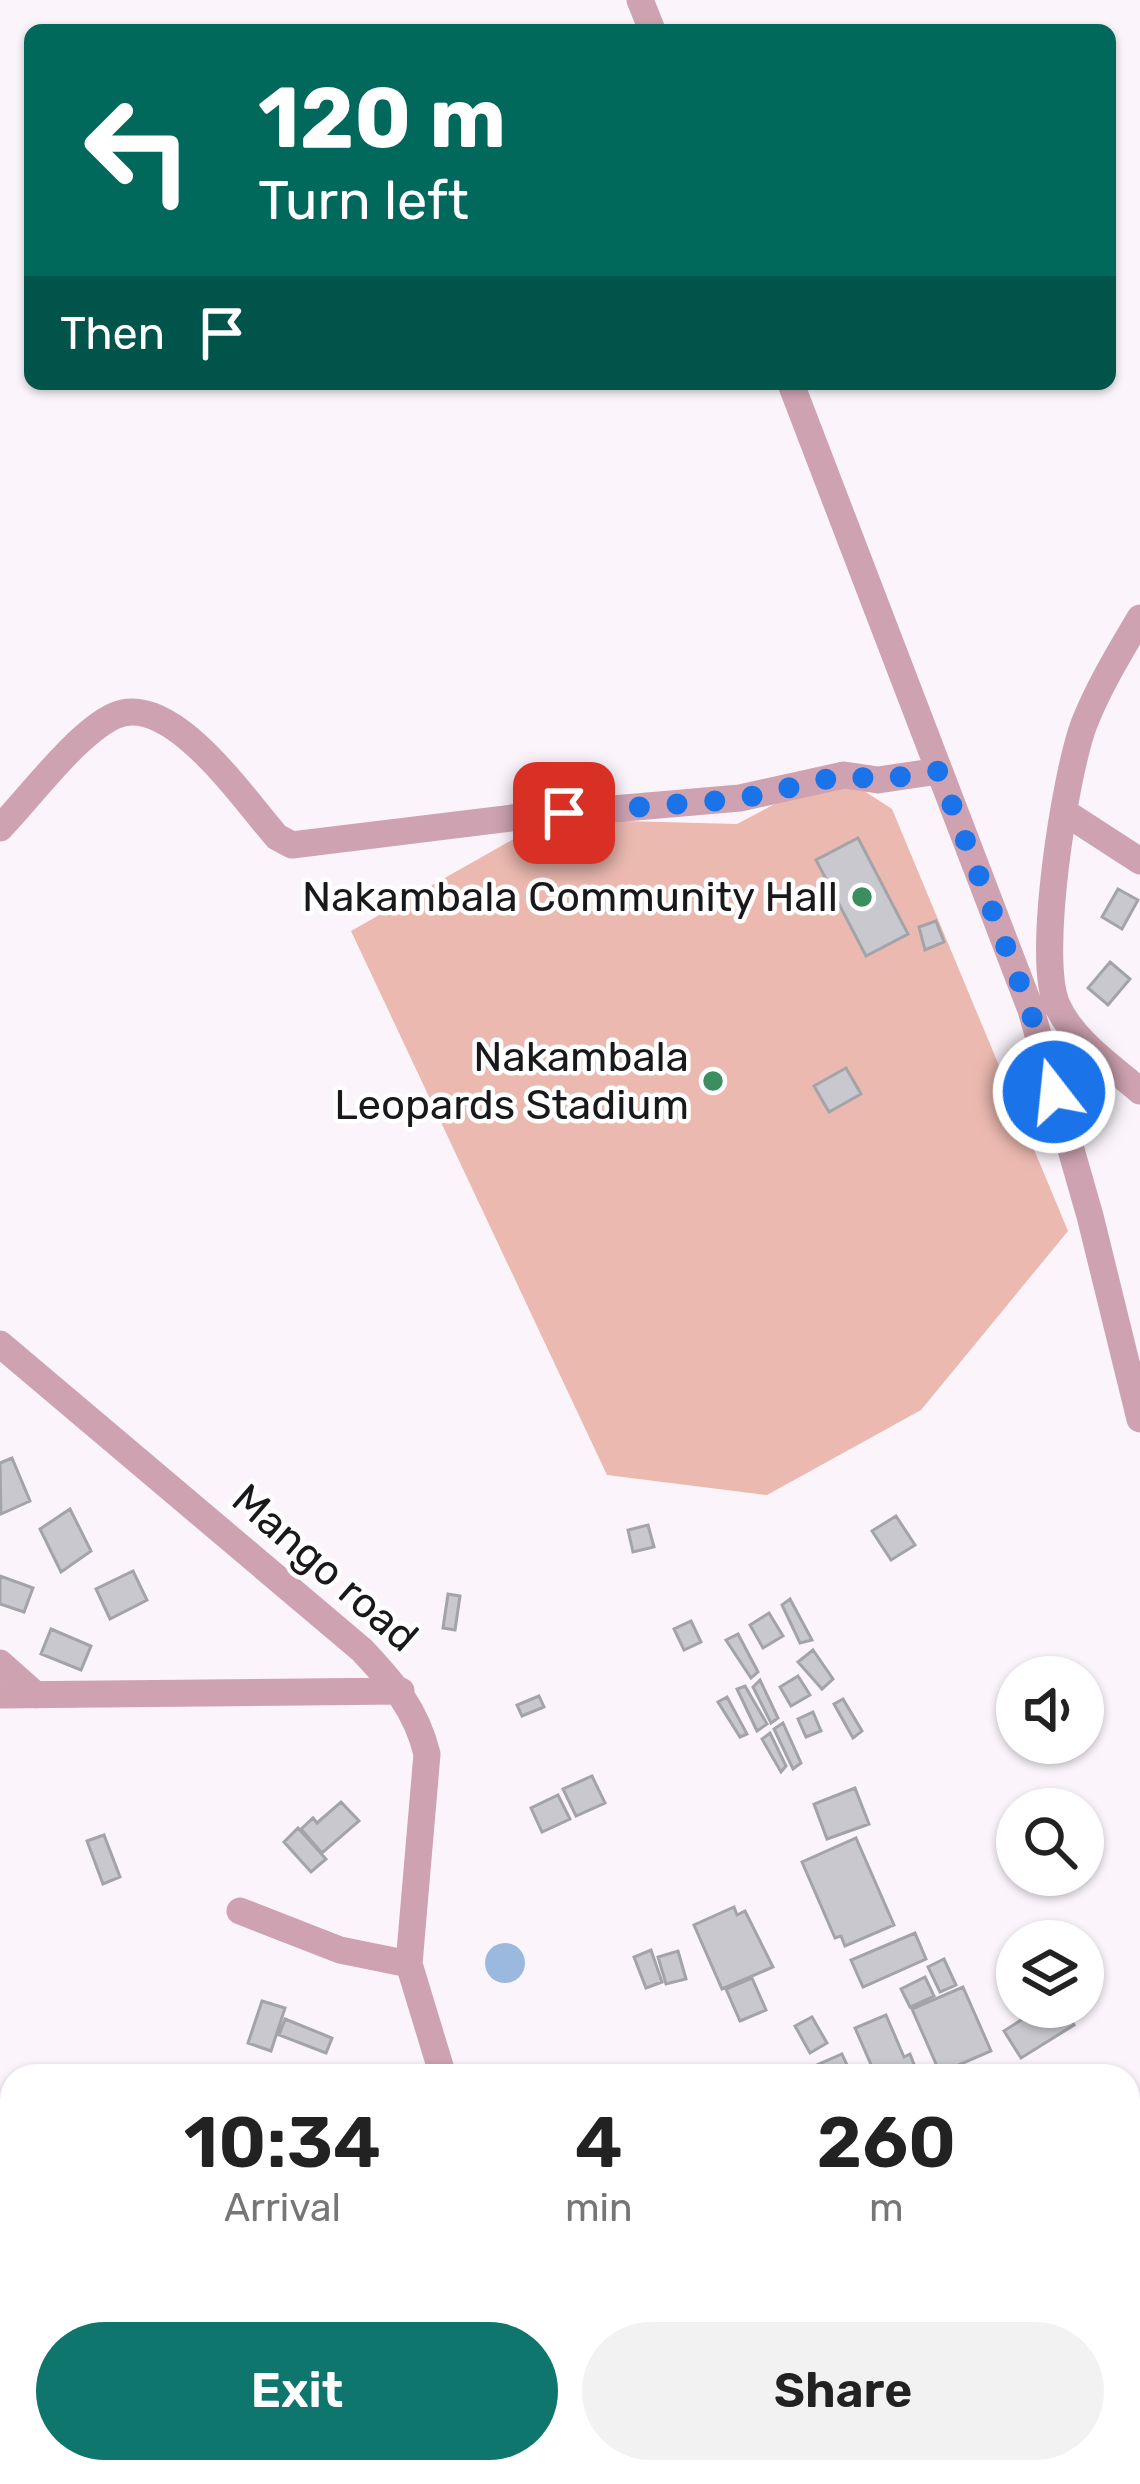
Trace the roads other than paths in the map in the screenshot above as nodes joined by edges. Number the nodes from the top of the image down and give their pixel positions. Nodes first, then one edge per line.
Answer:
1 (793, 390) edge
2 (1136, 633) edge
3 (939, 771) junction
4 (1066, 813) junction
5 (0, 828) edge
6 (1140, 861) edge
7 (1044, 1008) junction
8 (1140, 1090) edge
9 (0, 1343) edge
10 (1140, 1419) edge
11 (0, 1663) edge
12 (401, 1690) junction
13 (0, 1695) edge
14 (36, 1695) junction
15 (240, 1911) dead end
16 (409, 1964) junction
17 (439, 2064) edge

1 - 3 street
2 - 4 street
3 - 5 street
3 - 7 street
4 - 6 street
4 - 7 street
7 - 8 street
7 - 10 street
9 - 12 street, Mango road
11 - 14 street
12 - 14 street
12 - 16 street, Mango road
13 - 14 street
15 - 16 street
16 - 17 street, Mango road

